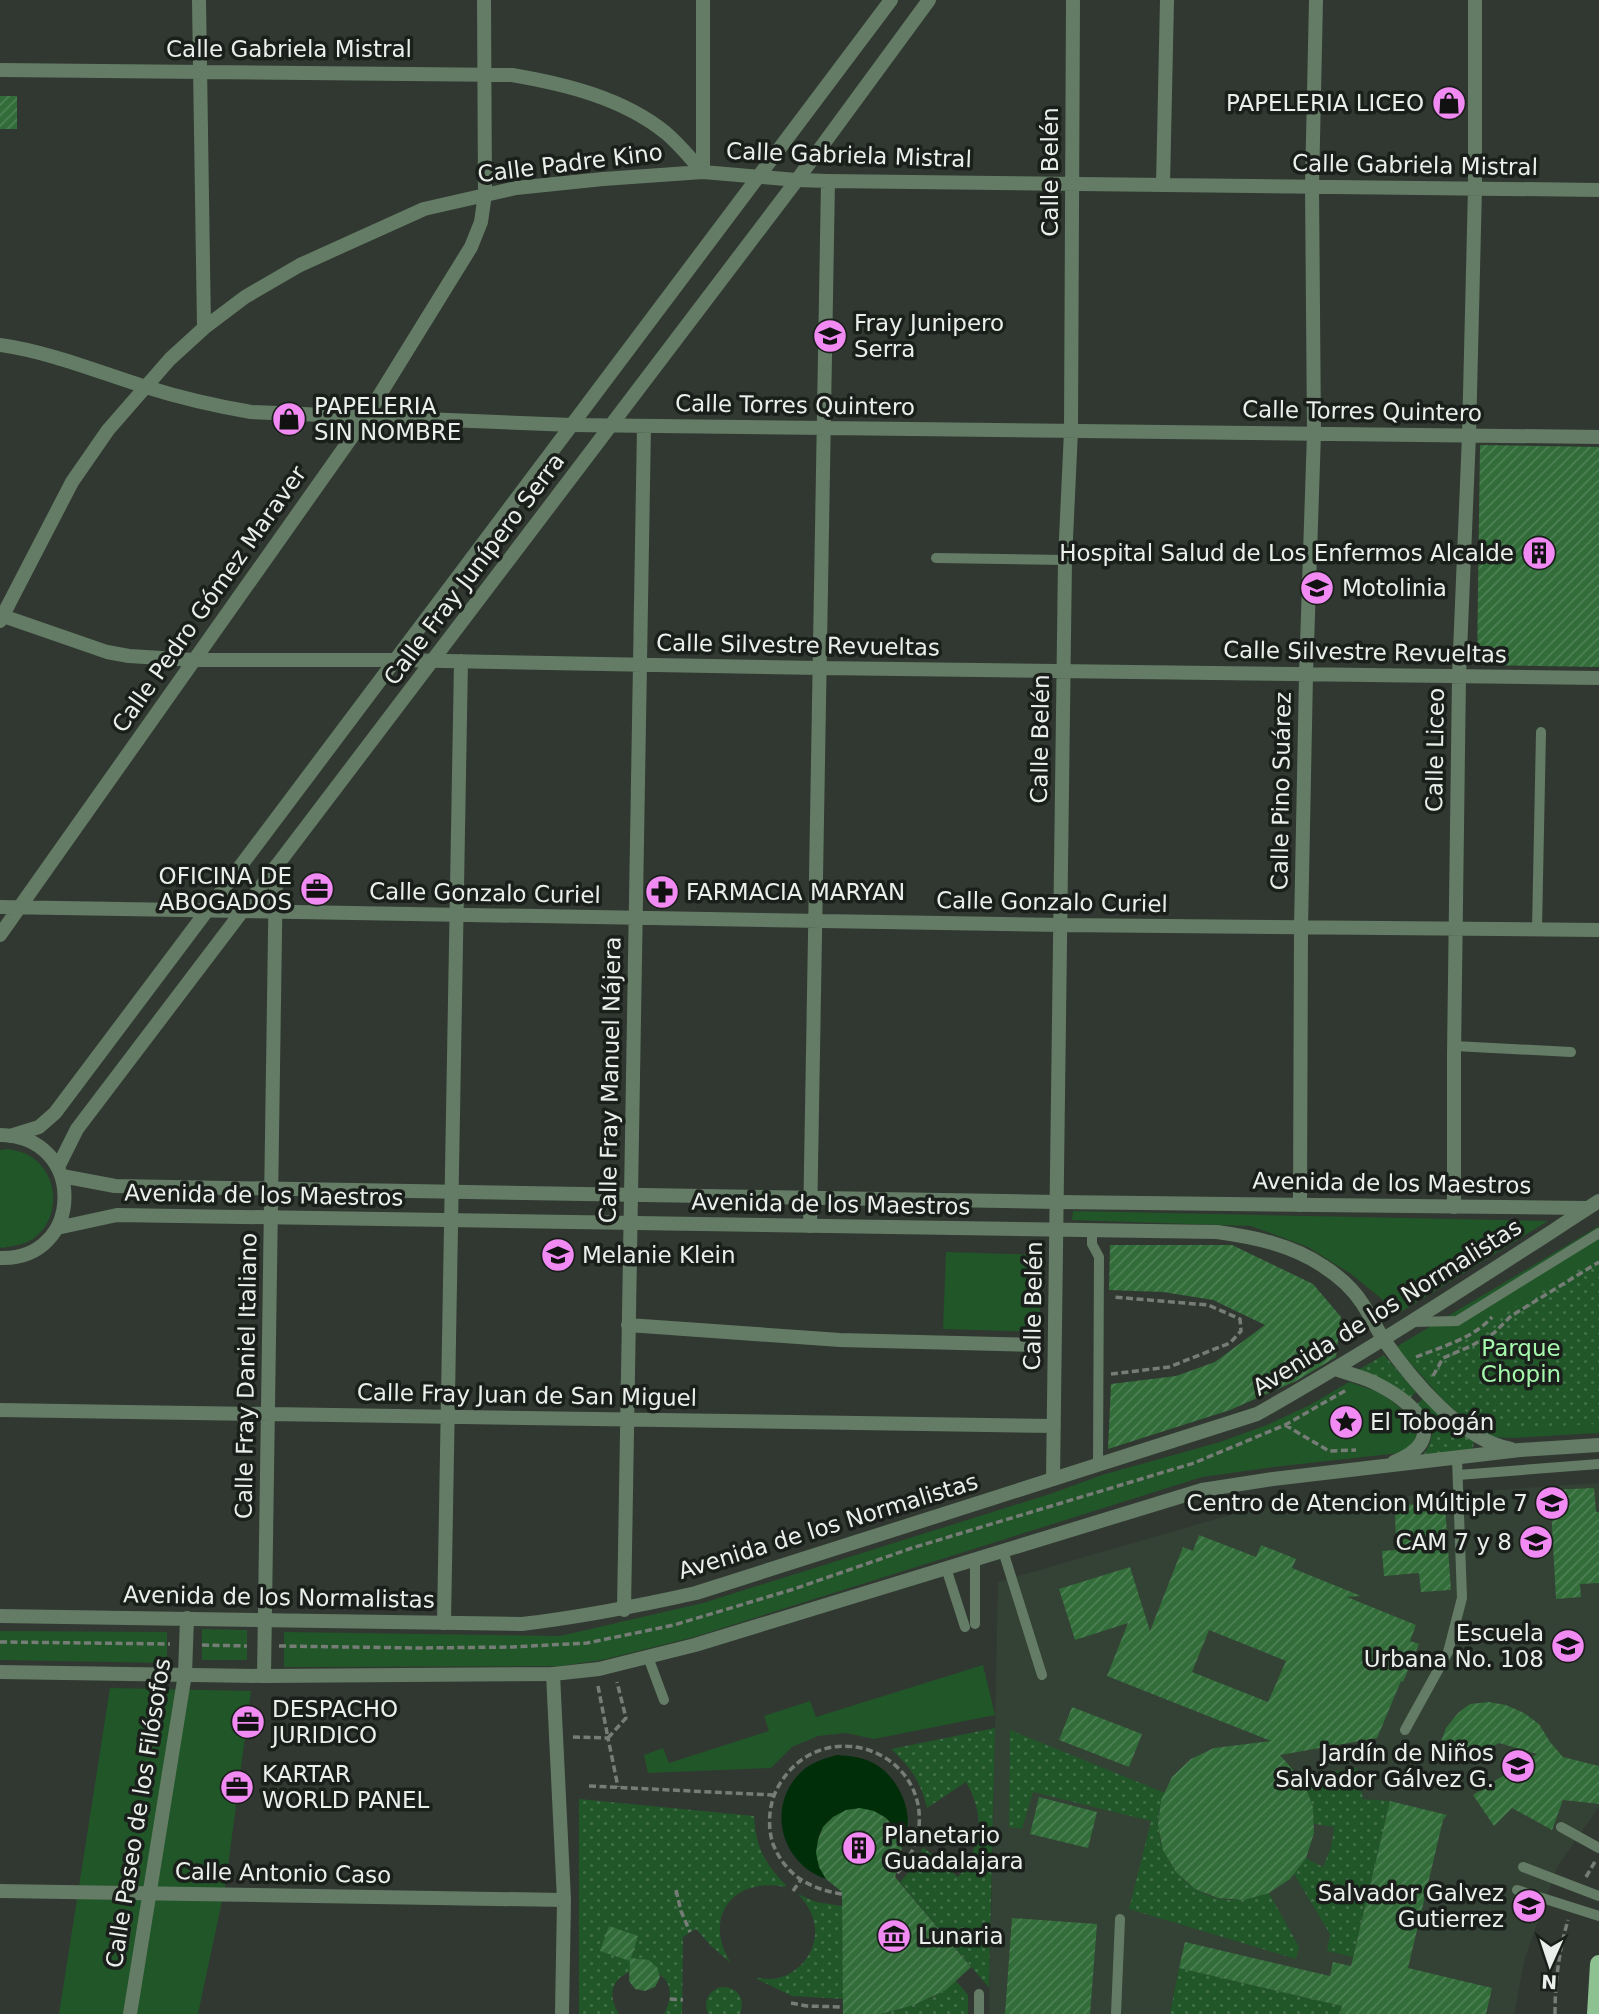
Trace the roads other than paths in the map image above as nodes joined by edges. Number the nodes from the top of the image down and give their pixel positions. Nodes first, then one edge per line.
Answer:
1 (199, 0) edge
2 (484, 0) edge
3 (703, 0) edge
4 (891, 0) edge
5 (929, 0) edge
6 (1073, 0) edge
7 (1167, 0) edge
8 (1316, 0) edge
9 (1475, 0) edge
10 (0, 70) edge
11 (200, 71) junction
12 (484, 73) junction
13 (703, 172) junction
14 (760, 177) junction
15 (797, 180) junction
16 (828, 181) junction
17 (1073, 184) junction
18 (1163, 185) junction
19 (1312, 187) junction
20 (1475, 188) junction
21 (1599, 190) edge
22 (485, 194) junction
23 (204, 328) junction
24 (0, 345) edge
25 (146, 387) junction
26 (366, 417) junction
27 (572, 425) junction
28 (611, 425) junction
29 (644, 426) junction
30 (824, 428) junction
31 (1071, 430) junction
32 (1314, 433) junction
33 (1469, 435) junction
34 (1599, 437) edge
35 (936, 558) dead end
36 (1065, 561) junction
37 (1, 619) edge
38 (194, 660) junction
39 (394, 660) junction
40 (432, 661) junction
41 (461, 662) junction
42 (640, 665) junction
43 (820, 668) junction
44 (1064, 671) junction
45 (1306, 675) junction
46 (1458, 676) junction
47 (1599, 678) edge
48 (1541, 732) dead end
49 (276, 866) junction
50 (0, 907) edge
51 (19, 908) junction
52 (206, 911) junction
53 (242, 912) junction
54 (276, 912) junction
55 (457, 915) junction
56 (636, 918) junction
57 (816, 921) junction
58 (1061, 925) junction
59 (1301, 928) junction
60 (1456, 929) junction
61 (1537, 929) junction
62 (1599, 930) edge
63 (0, 935) edge
64 (1454, 1046) junction
65 (1571, 1052) dead end
66 (5, 1135) edge
67 (60, 1171) junction
68 (272, 1189) junction
69 (452, 1192) junction
70 (631, 1195) junction
71 (811, 1198) junction
72 (1057, 1202) junction
73 (1300, 1205) junction
74 (1594, 1205) edge
75 (1454, 1207) junction
76 (271, 1218) junction
77 (452, 1220) junction
78 (631, 1223) junction
79 (810, 1226) junction
80 (57, 1228) junction
81 (1057, 1230) junction
82 (1092, 1231) junction
83 (1599, 1233) edge
84 (1, 1259) edge
85 (1411, 1322) junction
86 (628, 1325) junction
87 (1384, 1339) junction
88 (1037, 1345) dead end
89 (1335, 1369) junction
90 (0, 1410) edge
91 (268, 1414) junction
92 (448, 1417) junction
93 (627, 1419) junction
94 (1054, 1426) junction
95 (1599, 1445) edge
96 (1520, 1450) junction
97 (1457, 1459) junction
98 (1599, 1464) edge
99 (1098, 1465) junction
100 (1383, 1466) junction
101 (1458, 1475) junction
102 (1053, 1479) junction
103 (1003, 1551) junction
104 (975, 1559) junction
105 (946, 1568) junction
106 (624, 1610) junction
107 (0, 1616) edge
108 (187, 1618) junction
109 (266, 1619) junction
110 (444, 1623) junction
111 (648, 1657) junction
112 (0, 1672) edge
113 (185, 1674) junction
114 (553, 1674) junction
115 (1042, 1675) dead end
116 (264, 1676) junction
117 (664, 1700) dead end
118 (1405, 1730) dead end
119 (1561, 1827) dead end
120 (1599, 1848) edge
121 (1523, 1867) dead end
122 (1517, 1890) dead end
123 (0, 1891) edge
124 (149, 1894) junction
125 (1599, 1896) edge
126 (564, 1900) junction
127 (1599, 1916) edge
128 (1120, 1919) dead end
129 (1599, 1965) edge
130 (979, 1994) dead end
131 (130, 2014) edge
132 (562, 2014) edge
133 (979, 2014) edge
134 (1116, 2014) edge
135 (1596, 2014) edge

1 - 11 street
2 - 12 street, Calle Pedro Gómez Maraver
3 - 13 street
4 - 14 street, Calle Fray Junípero Serra
5 - 15 street, Calle Fray Junípero Serra
6 - 17 street, Calle Belén
7 - 18 street
8 - 19 street, Calle Pino Suárez
9 - 20 street, Calle Liceo
10 - 11 street, Calle Gabriela Mistral
11 - 12 street, Calle Gabriela Mistral
11 - 23 street
12 - 13 street, Calle Gabriela Mistral
12 - 22 street, Calle Pedro Gómez Maraver
13 - 14 street, Calle Gabriela Mistral
13 - 22 street, Calle Padre Kino
14 - 15 street, Calle Gabriela Mistral
14 - 27 street, Calle Fray Junípero Serra
15 - 16 street, Calle Gabriela Mistral
15 - 28 street, Calle Fray Junípero Serra
16 - 17 street, Calle Gabriela Mistral
16 - 30 street
17 - 18 street, Calle Gabriela Mistral
17 - 31 street, Calle Belén
18 - 19 street, Calle Gabriela Mistral
19 - 20 street, Calle Gabriela Mistral
19 - 32 street, Calle Pino Suárez
20 - 21 street, Calle Gabriela Mistral
20 - 33 street, Calle Liceo
22 - 23 street, Calle Padre Kino
22 - 26 street, Calle Pedro Gómez Maraver
23 - 25 street, Calle Padre Kino
24 - 25 street, Calle Torres Quintero
25 - 26 street, Calle Torres Quintero
25 - 37 street, Calle Padre Kino
26 - 27 street, Calle Torres Quintero
26 - 38 street, Calle Pedro Gómez Maraver
27 - 28 street, Calle Torres Quintero
27 - 39 street, Calle Fray Junípero Serra
28 - 29 street, Calle Torres Quintero
28 - 40 street, Calle Fray Junípero Serra
29 - 30 street, Calle Torres Quintero
29 - 42 street, Calle Fray Manuel Nájera
30 - 31 street, Calle Torres Quintero
30 - 43 street
31 - 32 street, Calle Torres Quintero
31 - 36 street, Calle Belén
32 - 33 street, Calle Torres Quintero
32 - 45 street, Calle Pino Suárez
33 - 34 street, Calle Torres Quintero
33 - 46 street, Calle Liceo
35 - 36 lane
36 - 44 street, Calle Belén
37 - 38 street, Calle Silvestre Revueltas
38 - 39 street, Calle Silvestre Revueltas
38 - 51 street, Calle Pedro Gómez Maraver
39 - 40 street, Calle Silvestre Revueltas
39 - 52 street, Calle Fray Junípero Serra
40 - 41 street, Calle Silvestre Revueltas
40 - 49 street, Calle Fray Junípero Serra
41 - 42 street, Calle Silvestre Revueltas
41 - 55 street
42 - 43 street, Calle Silvestre Revueltas
42 - 56 street, Calle Fray Manuel Nájera
43 - 44 street, Calle Silvestre Revueltas
43 - 57 street
44 - 45 street, Calle Silvestre Revueltas
44 - 58 street, Calle Belén
45 - 46 street, Calle Silvestre Revueltas
45 - 59 street, Calle Pino Suárez
46 - 47 street, Calle Silvestre Revueltas
46 - 60 street, Calle Liceo
48 - 61 lane
49 - 53 street, Calle Fray Junípero Serra
49 - 54 street, Calle Fray Daniel Italiano
50 - 51 street, Calle Gonzalo Curiel
51 - 52 street, Calle Gonzalo Curiel
51 - 63 street, Calle Pedro Gómez Maraver
52 - 53 street, Calle Gonzalo Curiel
52 - 66 street, Calle Fray Junípero Serra
53 - 54 street, Calle Gonzalo Curiel
53 - 67 street, Calle Fray Junípero Serra
54 - 55 street, Calle Gonzalo Curiel
54 - 68 street, Calle Fray Daniel Italiano
55 - 56 street, Calle Gonzalo Curiel
55 - 69 street
56 - 57 street, Calle Gonzalo Curiel
56 - 70 street, Calle Fray Manuel Nájera
57 - 58 street, Calle Gonzalo Curiel
57 - 71 street
58 - 59 street, Calle Gonzalo Curiel
58 - 72 street, Calle Belén
59 - 60 street, Calle Gonzalo Curiel
59 - 73 street, Calle Pino Suárez
60 - 61 street, Calle Gonzalo Curiel
60 - 64 street, Calle Liceo
61 - 62 street, Calle Gonzalo Curiel
64 - 65 lane
64 - 75 street, Calle Liceo
66 - 67 street
67 - 68 street, Avenida de los Maestros
67 - 80 street
68 - 69 street, Avenida de los Maestros
68 - 76 street, Calle Fray Daniel Italiano
69 - 70 street, Avenida de los Maestros
69 - 77 street
70 - 71 street, Avenida de los Maestros
70 - 78 street, Calle Fray Manuel Nájera
71 - 72 street, Avenida de los Maestros
71 - 79 street
72 - 73 street, Avenida de los Maestros
72 - 81 street, Calle Belén
73 - 75 street, Avenida de los Maestros
74 - 75 street, Avenida de los Maestros
74 - 85 street, Avenida de los Normalistas
76 - 77 street, Avenida de los Maestros
76 - 80 street, Avenida de los Maestros
76 - 91 street, Calle Fray Daniel Italiano
77 - 78 street, Avenida de los Maestros
77 - 92 street
78 - 79 street, Avenida de los Maestros
78 - 86 street, Calle Fray Manuel Nájera
79 - 81 street, Avenida de los Maestros
80 - 84 street
81 - 82 street, Avenida de los Maestros
81 - 94 street, Calle Belén
82 - 87 street, Avenida de los Maestros
82 - 99 lane
83 - 85 lane
85 - 87 street, Avenida de los Normalistas
86 - 88 street
86 - 93 street, Calle Fray Manuel Nájera
87 - 89 street, Avenida de los Normalistas
87 - 96 street, Avenida de los Maestros
89 - 99 street, Avenida de los Normalistas
89 - 100 street
90 - 91 street, Calle Fray Juan de San Miguel
91 - 92 street, Calle Fray Juan de San Miguel
91 - 109 street, Calle Fray Daniel Italiano
92 - 93 street, Calle Fray Juan de San Miguel
92 - 110 street
93 - 94 street, Calle Fray Juan de San Miguel
93 - 106 street, Calle Fray Manuel Nájera
94 - 102 street, Calle Belén
95 - 96 street
96 - 97 street
97 - 100 street
97 - 101 lane
98 - 101 lane
99 - 102 street, Avenida de los Normalistas
100 - 103 street
101 - 118 lane
102 - 106 street, Avenida de los Normalistas
103 - 104 street
103 - 115 lane
104 - 105 street
104 - 105 lane
105 - 111 street
106 - 110 street, Avenida de los Normalistas
107 - 108 street, Avenida de los Normalistas
108 - 109 street, Avenida de los Normalistas
108 - 113 street, Calle Paseo de los Filósofos
109 - 110 street, Avenida de los Normalistas
109 - 116 street, Calle Fray Daniel Italiano
111 - 114 street
111 - 117 lane
112 - 113 street
113 - 116 street
113 - 124 street, Calle Paseo de los Filósofos
114 - 116 street
114 - 126 street
119 - 120 lane
121 - 125 lane
122 - 127 lane
123 - 124 street, Calle Antonio Caso
124 - 126 street, Calle Antonio Caso
124 - 131 street, Calle Paseo de los Filósofos
126 - 132 street
128 - 134 lane
129 - 135 main road
130 - 133 lane

